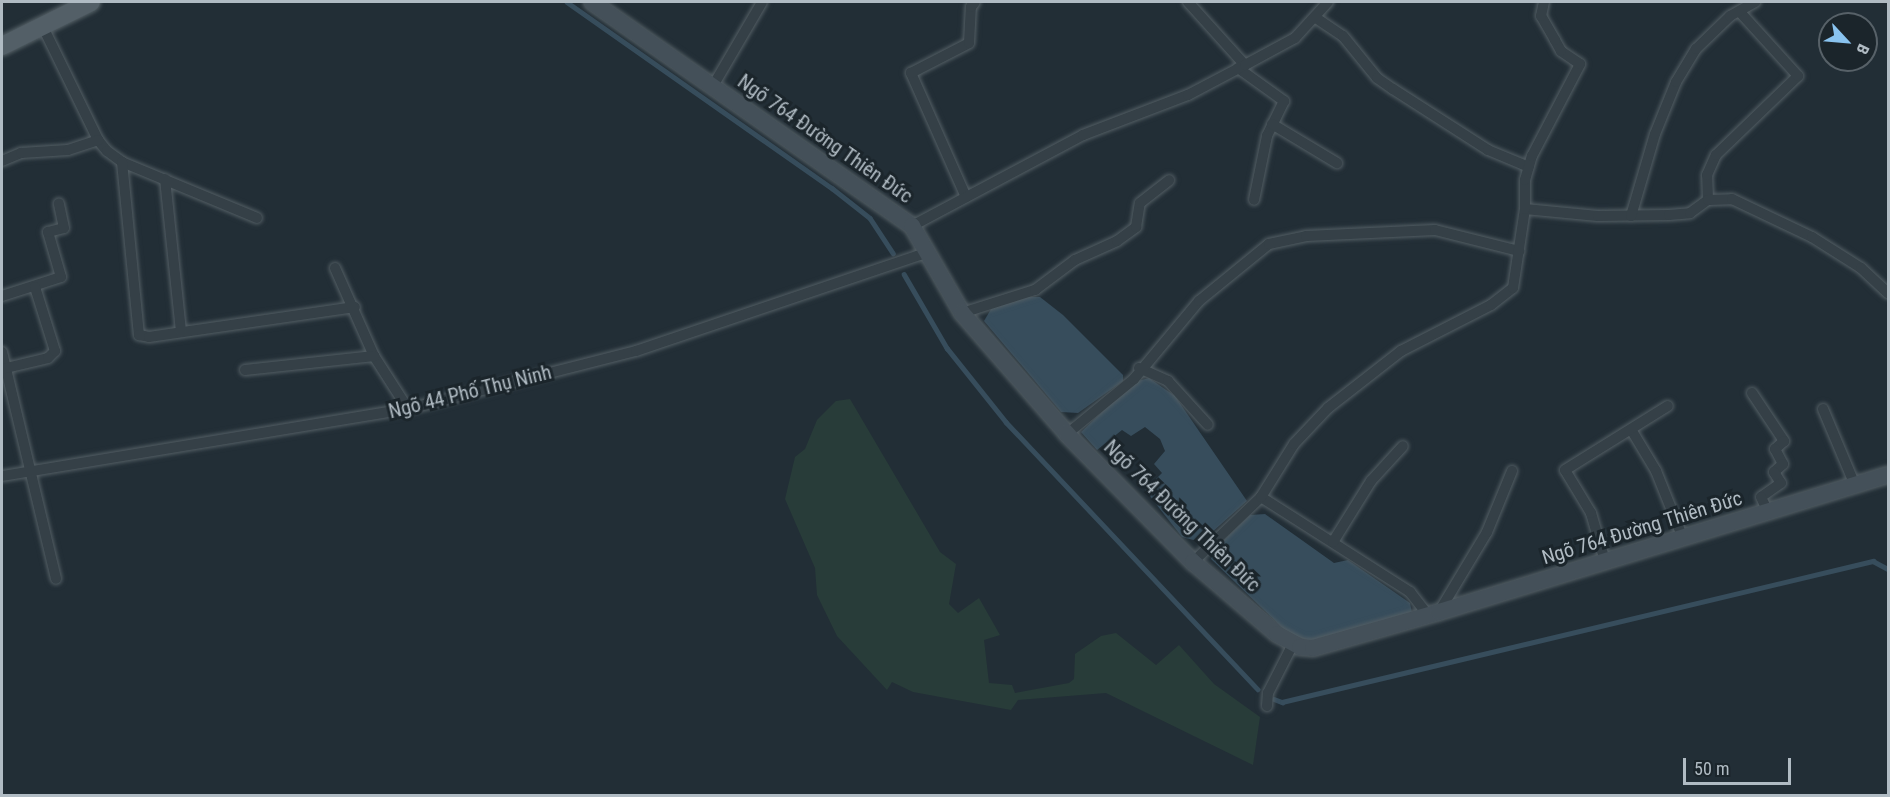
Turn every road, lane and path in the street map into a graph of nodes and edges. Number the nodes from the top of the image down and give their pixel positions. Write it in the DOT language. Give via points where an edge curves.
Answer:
graph roads {
  1 [pos="91,2"];
  2 [pos="592,2"];
  3 [pos="762,2"];
  4 [pos="975,2"];
  5 [pos="1188,2"];
  6 [pos="1328,2"];
  7 [pos="1544,2"];
  8 [pos="1755,2"];
  9 [pos="1740,12"];
  10 [pos="1316,18"];
  11 [pos="42,25"];
  12 [pos="2,46"];
  13 [pos="1242,66"];
  14 [pos="713,86"];
  15 [pos="1272,124"];
  16 [pos="98,140"];
  17 [pos="2,161"];
  18 [pos="122,162"];
  19 [pos="1337,163"];
  20 [pos="1529,167"];
  21 [pos="165,179"];
  22 [pos="1169,180"];
  23 [pos="966,197"];
  24 [pos="1254,200"];
  25 [pos="1708,200"];
  26 [pos="59,204"];
  27 [pos="1525,209"];
  28 [pos="1631,216"];
  29 [pos="257,218"];
  30 [pos="912,226"];
  31 [pos="1519,251"];
  32 [pos="925,253"];
  33 [pos="335,268"];
  34 [pos="35,287"];
  35 [pos="1888,293"];
  36 [pos="2,296"];
  37 [pos="355,307"];
  38 [pos="962,313"];
  39 [pos="181,331"];
  40 [pos="2,352"];
  41 [pos="374,356"];
  42 [pos="4,368"];
  43 [pos="1139,368"];
  44 [pos="245,370"];
  45 [pos="1752,393"];
  46 [pos="1668,406"];
  47 [pos="408,409"];
  48 [pos="1823,409"];
  49 [pos="1208,425"];
  50 [pos="1632,431"];
  51 [pos="1067,434"];
  52 [pos="1403,446"];
  53 [pos="28,470"];
  54 [pos="1512,471"];
  55 [pos="1888,475"];
  56 [pos="2,476"];
  57 [pos="1855,485"];
  58 [pos="1261,497"];
  59 [pos="1767,512"];
  60 [pos="1683,538"];
  61 [pos="1333,542"];
  62 [pos="1605,561"];
  63 [pos="1193,562"];
  64 [pos="56,579"];
  65 [pos="1434,613"];
  66 [pos="1293,644"];
  67 [pos="1267,706"];
  1 -- 11 [label="main road"];
  2 -- 14 [label="street, Ngõ 764 Đường Thiên Đức"];
  3 -- 14 [label="street"];
  4 -- 23 [label="street" via="971,7 969,44 911,73"];
  5 -- 13 [label="street"];
  6 -- 10 [label="street"];
  7 -- 20 [label="street" via="1541,16 1561,51 1580,64"];
  8 -- 9 [label="street"];
  9 -- 25 [label="street" via="1798,76 1716,156 1707,175"];
  9 -- 28 [label="street" via="1730,16 1696,49 1676,82 1655,134"];
  10 -- 13 [label="street" via="1295,38"];
  10 -- 20 [label="street" via="1343,36 1377,78 1488,150"];
  11 -- 12 [label="main road"];
  11 -- 16 [label="street"];
  13 -- 15 [label="street" via="1284,101"];
  13 -- 23 [label="street" via="1188,95 1083,135"];
  14 -- 30 [label="street, Ngõ 764 Đường Thiên Đức"];
  15 -- 19 [label="street"];
  15 -- 24 [label="street"];
  16 -- 17 [label="street" via="68,150 21,153"];
  16 -- 18 [label="street"];
  18 -- 21 [label="street"];
  18 -- 39 [label="street" via="139,335"];
  20 -- 27 [label="street"];
  21 -- 29 [label="street"];
  21 -- 39 [label="street"];
  22 -- 38 [label="street" via="1140,203 1136,227 1117,241 1075,260 1035,290"];
  23 -- 30 [label="street"];
  25 -- 28 [label="street" via="1690,213"];
  25 -- 35 [label="street" via="1732,199 1812,237 1861,268"];
  26 -- 34 [label="street" via="64,228 48,232 61,278"];
  27 -- 28 [label="street"];
  27 -- 31 [label="street"];
  30 -- 32 [label="street, Ngõ 764 Đường Thiên Đức"];
  31 -- 43 [label="street" via="1435,230 1306,236 1269,244 1199,301"];
  31 -- 58 [label="street" via="1513,288 1491,305 1401,351 1366,376 1294,444"];
  32 -- 38 [label="street, Ngõ 764 Đường Thiên Đức"];
  32 -- 47 [label="street, Ngõ 44 Phố Thụ Ninh" via="636,351"];
  33 -- 37 [label="street"];
  34 -- 36 [label="street"];
  34 -- 42 [label="street" via="55,351 48,358"];
  37 -- 39 [label="street"];
  37 -- 41 [label="street"];
  38 -- 51 [label="street, Ngõ 764 Đường Thiên Đức"];
  40 -- 42 [label="street"];
  41 -- 44 [label="street"];
  41 -- 47 [label="street"];
  42 -- 53 [label="street"];
  43 -- 49 [label="street" via="1168,381"];
  43 -- 51 [label="street" via="1134,379"];
  45 -- 59 [label="street" via="1784,441 1775,449 1783,464 1774,472 1781,483 1761,497"];
  46 -- 50 [label="street"];
  47 -- 53 [label="street, Ngõ 44 Phố Thụ Ninh"];
  48 -- 57 [label="street"];
  50 -- 60 [label="street" via="1656,471"];
  50 -- 62 [label="street" via="1565,470 1592,513"];
  51 -- 63 [label="street, Ngõ 764 Đường Thiên Đức"];
  52 -- 61 [label="street" via="1371,481"];
  53 -- 56 [label="street, Ngõ 44 Phố Thụ Ninh"];
  53 -- 64 [label="street"];
  54 -- 65 [label="street" via="1487,532"];
  55 -- 57 [label="street, Ngõ 764 Đường Thiên Đức"];
  57 -- 59 [label="street, Ngõ 764 Đường Thiên Đức"];
  58 -- 61 [label="street"];
  58 -- 63 [label="street"];
  59 -- 60 [label="street, Ngõ 764 Đường Thiên Đức"];
  60 -- 62 [label="street, Ngõ 764 Đường Thiên Đức"];
  61 -- 65 [label="street" via="1410,592"];
  62 -- 65 [label="street, Ngõ 764 Đường Thiên Đức"];
  63 -- 66 [label="street, Ngõ 764 Đường Thiên Đức"];
  65 -- 66 [label="street, Ngõ 764 Đường Thiên Đức" via="1313,648"];
  66 -- 67 [label="street" via="1268,693"];
}
